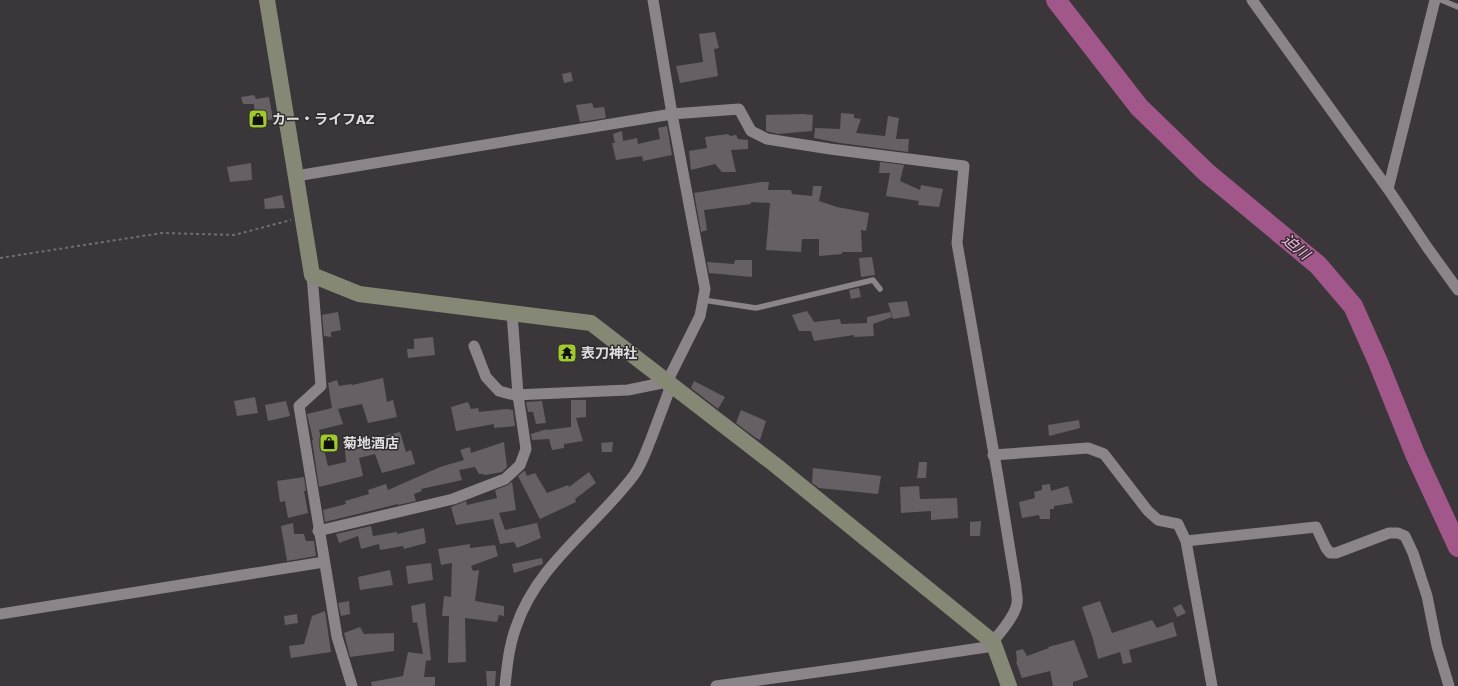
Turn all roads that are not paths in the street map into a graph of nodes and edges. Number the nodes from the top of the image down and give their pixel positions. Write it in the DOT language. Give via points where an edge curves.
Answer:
graph roads {
  1 [pos="267,0"];
  2 [pos="653,0"];
  3 [pos="1252,0"];
  4 [pos="1435,0"];
  5 [pos="1440,0"];
  6 [pos="1458,7"];
  7 [pos="672,114"];
  8 [pos="296,176"];
  9 [pos="1388,189"];
  10 [pos="312,275"];
  11 [pos="880,289"];
  12 [pos="1458,290"];
  13 [pos="703,300"];
  14 [pos="512,313"];
  15 [pos="474,346"];
  16 [pos="667,382"];
  17 [pos="518,395"];
  18 [pos="993,455"];
  19 [pos="318,531"];
  20 [pos="1186,542"];
  21 [pos="324,562"];
  22 [pos="0,614"];
  23 [pos="993,642"];
  24 [pos="352,686"];
  25 [pos="505,686"];
  26 [pos="716,686"];
  27 [pos="1009,686"];
  28 [pos="1212,686"];
  29 [pos="1449,686"];
  1 -- 8 [label="street"];
  2 -- 7 [label="street"];
  3 -- 9 [label="street"];
  4 -- 9 [label="street"];
  5 -- 6 [label="lane"];
  7 -- 8 [label="street"];
  7 -- 13 [label="street" via="705,289"];
  7 -- 18 [label="street" via="739,109 751,131 767,139 964,166 957,243"];
  8 -- 10 [label="street"];
  9 -- 12 [label="street"];
  10 -- 14 [label="street" via="359,294"];
  10 -- 19 [label="street" via="321,386 299,406"];
  11 -- 13 [label="lane" via="873,280 756,308"];
  13 -- 16 [label="street" via="700,316"];
  14 -- 16 [label="street" via="591,323"];
  14 -- 17 [label="street"];
  15 -- 17 [label="street" via="486,377 494,386 499,391"];
  16 -- 17 [label="street" via="628,390"];
  16 -- 23 [label="street" via="774,464"];
  16 -- 25 [label="street" via="669,391 644,457 634,474 550,567 529,596 513,638"];
  17 -- 19 [label="street" via="526,450 520,465 505,479 453,499"];
  18 -- 20 [label="street" via="1088,448 1104,454 1148,511 1158,520 1178,524"];
  18 -- 23 [label="street" via="1017,603 1015,612"];
  19 -- 21 [label="street"];
  20 -- 28 [label="street"];
  20 -- 29 [label="street" via="1316,527 1326,548 1330,553 1336,553 1389,533 1405,536 1426,596"];
  21 -- 22 [label="street"];
  21 -- 24 [label="street" via="337,637"];
  23 -- 26 [label="street" via="987,647"];
  23 -- 27 [label="street"];
}
